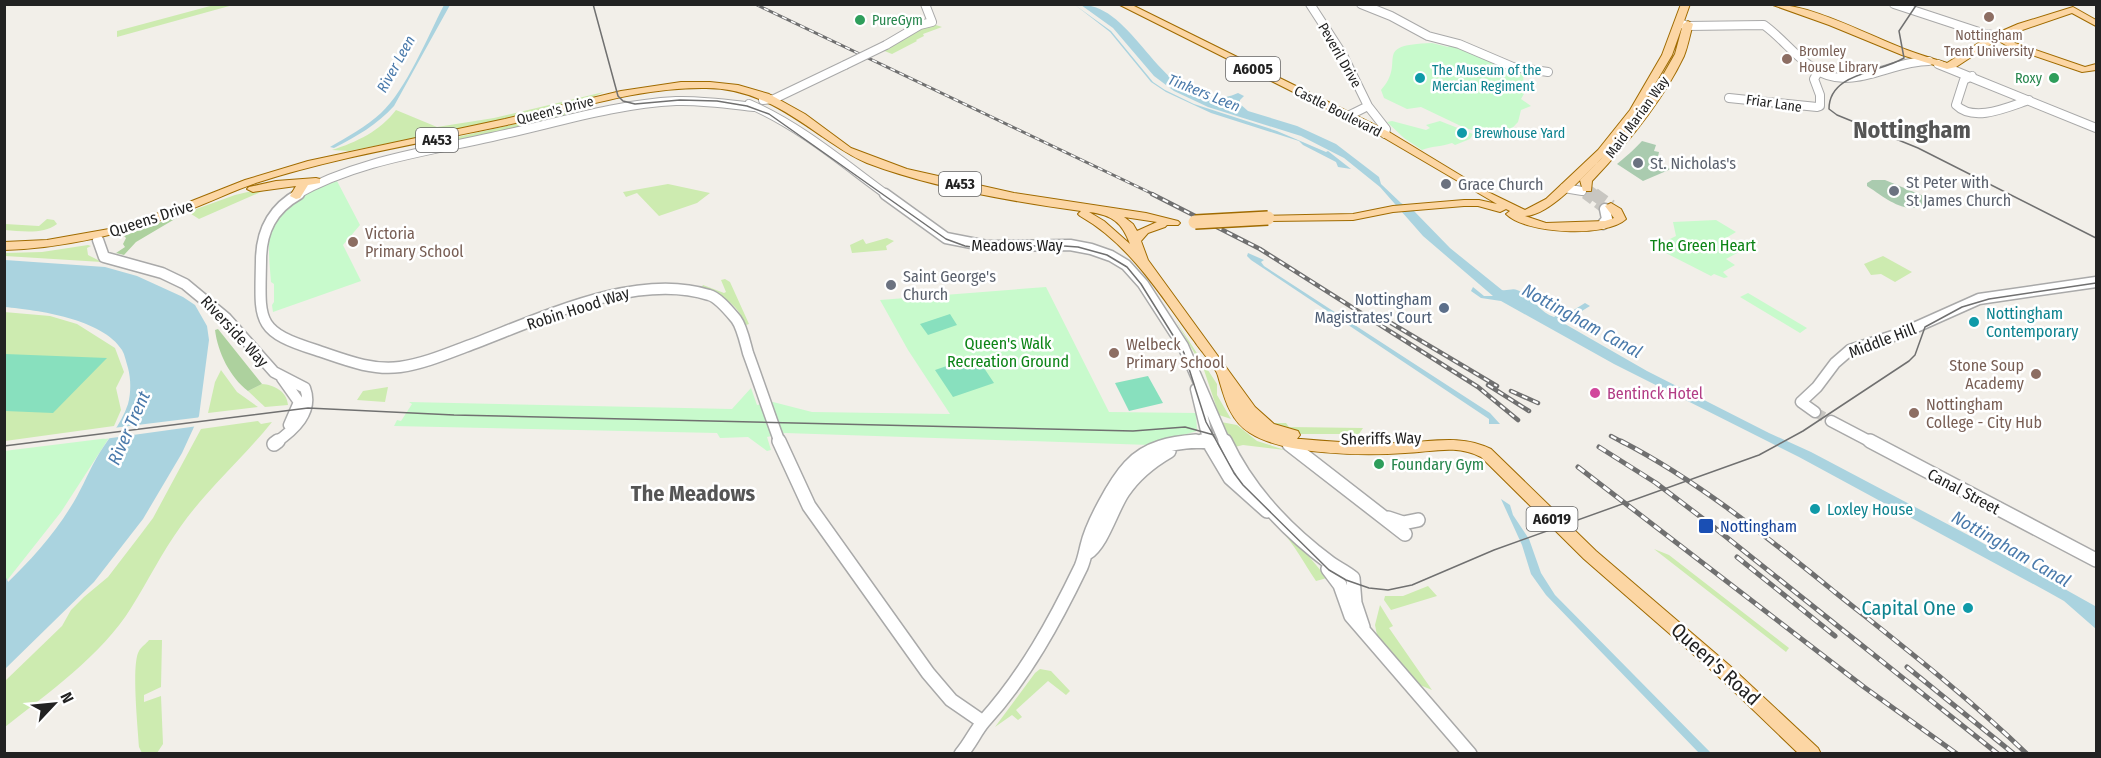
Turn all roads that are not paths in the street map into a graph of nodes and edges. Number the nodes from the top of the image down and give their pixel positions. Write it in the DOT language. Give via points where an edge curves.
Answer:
graph roads {
  1 [pos="1122,4"];
  2 [pos="1310,4"];
  3 [pos="1361,4"];
  4 [pos="1694,4"];
  5 [pos="1774,4"];
  6 [pos="1893,4"];
  7 [pos="925,7"];
  8 [pos="1685,8"];
  9 [pos="2057,14"];
  10 [pos="2087,18"];
  11 [pos="2097,23"];
  12 [pos="1683,24"];
  13 [pos="2000,36"];
  14 [pos="1869,38"];
  15 [pos="1982,45"];
  16 [pos="2012,45"];
  17 [pos="1900,52"];
  18 [pos="1932,62"];
  19 [pos="1899,63"];
  20 [pos="1956,63"];
  21 [pos="2097,67"];
  22 [pos="1548,72"];
  23 [pos="1818,72"];
  24 [pos="1968,75"];
  25 [pos="813,81"];
  26 [pos="1649,85"];
  27 [pos="1662,85"];
  28 [pos="787,93"];
  29 [pos="1729,98"];
  30 [pos="766,99"];
  31 [pos="2029,100"];
  32 [pos="1368,106"];
  33 [pos="790,108"];
  34 [pos="1348,116"];
  35 [pos="2097,128"];
  36 [pos="1385,134"];
  37 [pos="400,148"];
  38 [pos="318,163"];
  39 [pos="321,181"];
  40 [pos="296,182"];
  41 [pos="1564,188"];
  42 [pos="1584,190"];
  43 [pos="228,192"];
  44 [pos="296,196"];
  45 [pos="1488,197"];
  46 [pos="1464,202"];
  47 [pos="1062,205"];
  48 [pos="1608,207"];
  49 [pos="1510,210"];
  50 [pos="1104,211"];
  51 [pos="1084,213"];
  52 [pos="1143,218"];
  53 [pos="1126,222"];
  54 [pos="1174,223"];
  55 [pos="1603,224"];
  56 [pos="1161,225"];
  57 [pos="73,240"];
  58 [pos="98,240"];
  59 [pos="1129,243"];
  60 [pos="4,246"];
  61 [pos="4,251"];
  62 [pos="2097,282"];
  63 [pos="1192,365"];
  64 [pos="1224,378"];
  65 [pos="1815,412"];
  66 [pos="1831,421"];
  67 [pos="285,433"];
  68 [pos="1208,441"];
  69 [pos="1296,444"];
  70 [pos="1229,451"];
  71 [pos="1494,454"];
  72 [pos="1320,468"];
  73 [pos="1385,517"];
  74 [pos="1418,520"];
  75 [pos="1404,534"];
  76 [pos="2097,560"];
  77 [pos="1363,627"];
  78 [pos="982,722"];
  79 [pos="961,753"];
  80 [pos="1470,753"];
  81 [pos="1812,753"];
  1 -- 34 [label="main road, Castle Boulevard / A6005"];
  2 -- 32 [label="street, Peveril Drive" via="1343,55"];
  3 -- 22 [label="street" via="1428,36 1465,46 1513,67"];
  4 -- 12 [label="main road, Maid Marian Way"];
  5 -- 14 [label="main road"];
  6 -- 13 [label="street"];
  7 -- 25 [label="street, bridge" via="924,21 886,45"];
  8 -- 12 [label="main road, Maid Marian Way"];
  9 -- 10 [label="main road"];
  9 -- 10 [label="main road" via="2073,10"];
  9 -- 13 [label="main road"];
  10 -- 11 [label="main road"];
  12 -- 23 [label="street" via="1766,26"];
  12 -- 26 [label="main road, Maid Marian Way"];
  12 -- 27 [label="main road, Maid Marian Way" via="1680,54"];
  13 -- 15 [label="main road"];
  13 -- 16 [label="main road"];
  14 -- 17 [label="main road"];
  14 -- 20 [label="main road"];
  15 -- 16 [label="main road"];
  15 -- 20 [label="main road"];
  16 -- 21 [label="main road" via="2082,69"];
  17 -- 18 [label="main road"];
  17 -- 19 [label="street" via="1906,58"];
  18 -- 19 [label="street"];
  18 -- 20 [label="main road"];
  18 -- 24 [label="street"];
  19 -- 23 [label="street" via="1842,80"];
  20 -- 24 [label="street"];
  23 -- 29 [label="street, Friar Lane" via="1814,79 1819,106"];
  24 -- 31 [label="street"];
  24 -- 31 [label="street" via="1956,105 1962,112 1979,114"];
  25 -- 28 [label="street"];
  25 -- 30 [label="street"];
  26 -- 27 [label="main road"];
  26 -- 41 [label="main road, Maid Marian Way" via="1602,152"];
  27 -- 42 [label="main road, Maid Marian Way" via="1618,148 1586,180"];
  28 -- 30 [label="street"];
  28 -- 33 [label="street"];
  30 -- 33 [label="main road, Queen's Drive / A453"];
  30 -- 37 [label="main road, Queen's Drive / A453" via="710,91 657,93"];
  30 -- 38 [label="main road, Queen's Drive / A453" via="738,88 710,85 656,89"];
  30 -- 39 [label="street, Meadows Way" via="681,97 642,101 371,165"];
  30 -- 63 [label="street, Meadows Way" via="777,116 949,239 991,248 1072,245 1115,258 1140,280"];
  31 -- 35 [label="street"];
  32 -- 34 [label="street, Peveril Drive"];
  32 -- 36 [label="street, Peveril Drive" via="1386,129"];
  33 -- 47 [label="main road, Queen's Drive / A453" via="841,147 866,159 937,180"];
  34 -- 36 [label="main road, Castle Boulevard / A6005"];
  36 -- 45 [label="main road, Castle Boulevard / A6005"];
  37 -- 38 [label="main road, Queen's Drive / A453"];
  37 -- 43 [label="main road, Queen's Drive / A453"];
  38 -- 43 [label="main road, Queen's Drive / A453"];
  39 -- 40 [label="main road"];
  39 -- 44 [label="street, Robin Hood Way"];
  40 -- 43 [label="main road"];
  40 -- 44 [label="main road" via="303,186"];
  41 -- 42 [label="street, Maid Marian Way"];
  41 -- 49 [label="main road, Maid Marian Way" via="1531,213"];
  43 -- 57 [label="main road, Queens Drive / A453" via="148,221"];
  43 -- 58 [label="main road, Queens Drive / A453"];
  44 -- 78 [label="street, Robin Hood Way" via="273,215 264,236 262,320 282,338 357,363 390,368 430,361 586,302 645,288 686,289 712,296 728,307 737,320 785,459 808,506 928,673 951,700"];
  45 -- 46 [label="main road"];
  45 -- 49 [label="main road, Castle Boulevard"];
  46 -- 49 [label="main road"];
  46 -- 54 [label="main road, bridge" via="1375,214"];
  47 -- 50 [label="main road, Queen's Drive / A453"];
  47 -- 51 [label="main road, Queen's Drive / A453"];
  48 -- 55 [label="street"];
  48 -- 55 [label="main road" via="1620,219"];
  49 -- 55 [label="main road, Castle Boulevard" via="1527,222 1557,228"];
  50 -- 52 [label="main road, Queen's Drive / A453"];
  50 -- 53 [label="main road"];
  51 -- 53 [label="main road, Queen's Drive / A453"];
  51 -- 59 [label="main road, A6019"];
  52 -- 53 [label="main road"];
  52 -- 54 [label="main road, Queen's Drive"];
  53 -- 56 [label="main road"];
  53 -- 59 [label="main road, A6019"];
  54 -- 56 [label="main road"];
  56 -- 59 [label="main road" via="1144,231"];
  57 -- 58 [label="main road, Queens Drive / A453"];
  57 -- 60 [label="main road, Queens Drive / A453"];
  58 -- 61 [label="main road, Queens Drive / A453"];
  58 -- 67 [label="street, Riverside Way" via="104,257 153,270 194,288 282,378 297,394 299,403"];
  59 -- 64 [label="main road, A6019"];
  62 -- 65 [label="street, Middle Hill" via="1979,299 1848,351 1801,402"];
  63 -- 68 [label="street, Meadows Way"];
  63 -- 70 [label="street, Meadows Way"];
  64 -- 69 [label="main road, A6019" via="1256,417"];
  64 -- 69 [label="main road, Sheriffs Way / A6019" via="1243,421 1262,435"];
  66 -- 76 [label="street, Canal Street"];
  68 -- 70 [label="street"];
  68 -- 77 [label="street, Meadows Way" via="1242,491 1337,576 1345,604"];
  68 -- 78 [label="street" via="1187,442 1154,459 1130,480 1056,618 1018,679"];
  69 -- 71 [label="main road, Sheriffs Way / A6019" via="1401,448 1456,442"];
  69 -- 71 [label="main road, Sheriffs Way / A6019" via="1316,438 1394,440 1458,434 1478,439"];
  69 -- 72 [label="street"];
  69 -- 72 [label="street"];
  70 -- 77 [label="street, Meadows Way" via="1263,499 1323,556 1353,578 1355,603"];
  71 -- 81 [label="main road, Queen's Road / A6019" via="1541,509"];
  72 -- 73 [label="street"];
  73 -- 74 [label="street" via="1403,523"];
  73 -- 75 [label="street"];
  77 -- 80 [label="street, Meadows Way"];
  78 -- 79 [label="street"];
}
